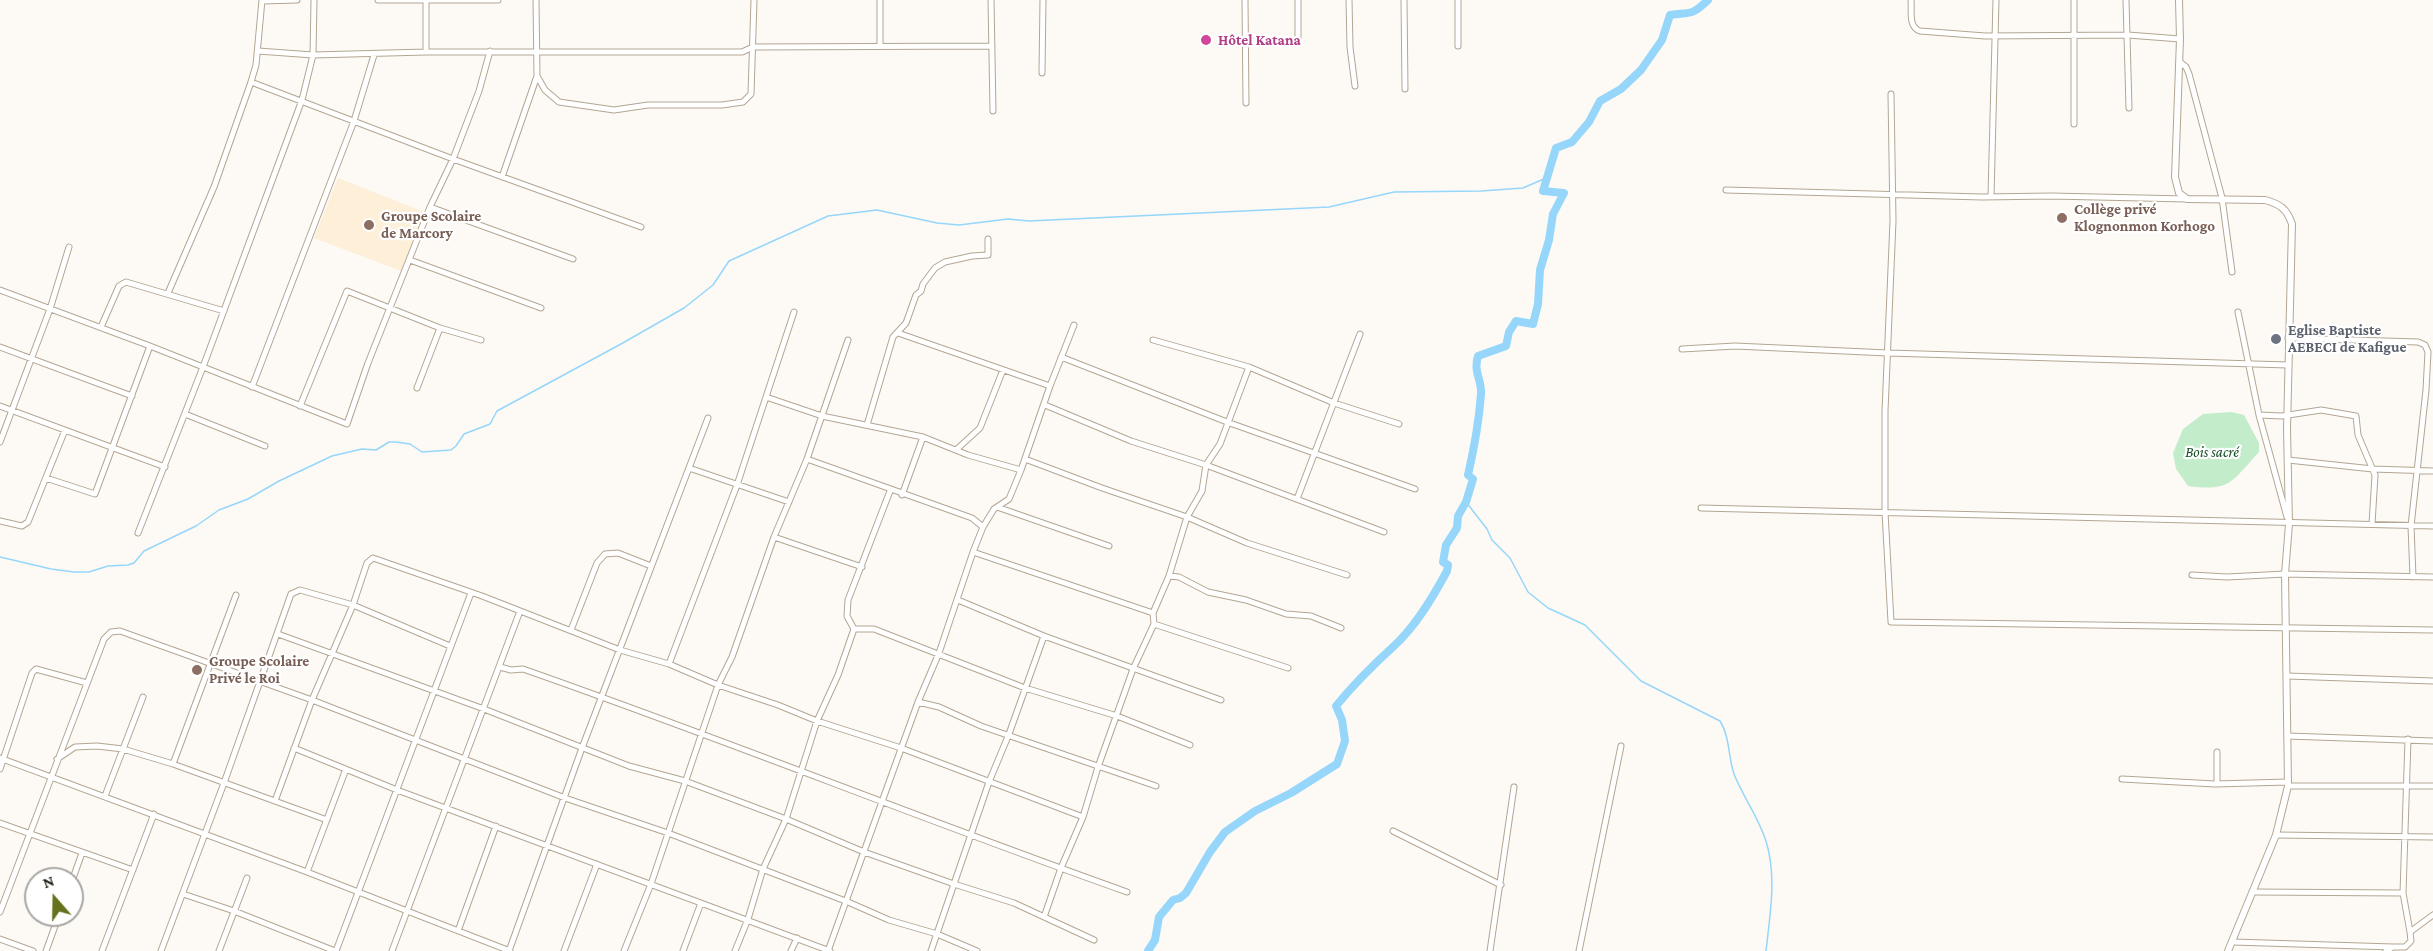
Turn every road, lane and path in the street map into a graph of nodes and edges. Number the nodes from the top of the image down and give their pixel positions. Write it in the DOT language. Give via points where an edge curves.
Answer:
graph roads {
  1 [pos="262,0"];
  2 [pos="297,0"];
  3 [pos="314,0"];
  4 [pos="378,0"];
  5 [pos="498,0"];
  6 [pos="536,0"];
  7 [pos="754,0"];
  8 [pos="880,0"];
  9 [pos="991,0"];
  10 [pos="1043,0"];
  11 [pos="1245,0"];
  12 [pos="1298,0"];
  13 [pos="1349,0"];
  14 [pos="1404,0"];
  15 [pos="1458,0"];
  16 [pos="1911,0"];
  17 [pos="1996,0"];
  18 [pos="2074,0"];
  19 [pos="2126,0"];
  20 [pos="2179,0"];
  21 [pos="426,1"];
  22 [pos="2075,35"];
  23 [pos="2128,35"];
  24 [pos="1995,36"];
  25 [pos="2180,39"];
  26 [pos="1244,41"];
  27 [pos="880,45"];
  28 [pos="992,46"];
  29 [pos="1458,46"];
  30 [pos="753,47"];
  31 [pos="258,51"];
  32 [pos="490,51"];
  33 [pos="426,52"];
  34 [pos="536,52"];
  35 [pos="374,55"];
  36 [pos="313,56"];
  37 [pos="2180,62"];
  38 [pos="1042,73"];
  39 [pos="537,76"];
  40 [pos="251,82"];
  41 [pos="1355,86"];
  42 [pos="1405,89"];
  43 [pos="1891,94"];
  44 [pos="302,100"];
  45 [pos="1246,103"];
  46 [pos="2130,108"];
  47 [pos="993,111"];
  48 [pos="354,121"];
  49 [pos="2074,124"];
  50 [pos="453,159"];
  51 [pos="502,177"];
  52 [pos="1726,190"];
  53 [pos="1891,194"];
  54 [pos="1991,196"];
  55 [pos="2222,198"];
  56 [pos="2187,199"];
  57 [pos="430,207"];
  58 [pos="641,227"];
  59 [pos="988,239"];
  60 [pos="69,248"];
  61 [pos="573,259"];
  62 [pos="410,260"];
  63 [pos="2232,272"];
  64 [pos="0,290"];
  65 [pos="168,293"];
  66 [pos="391,308"];
  67 [pos="541,308"];
  68 [pos="50,309"];
  69 [pos="224,311"];
  70 [pos="794,312"];
  71 [pos="2238,312"];
  72 [pos="1074,325"];
  73 [pos="101,327"];
  74 [pos="440,328"];
  75 [pos="898,333"];
  76 [pos="1360,334"];
  77 [pos="2288,338"];
  78 [pos="481,340"];
  79 [pos="848,340"];
  80 [pos="1153,340"];
  81 [pos="150,346"];
  82 [pos="0,347"];
  83 [pos="1682,349"];
  84 [pos="1888,353"];
  85 [pos="1061,357"];
  86 [pos="32,358"];
  87 [pos="2247,363"];
  88 [pos="2288,365"];
  89 [pos="203,367"];
  90 [pos="1249,367"];
  91 [pos="1003,370"];
  92 [pos="1050,386"];
  93 [pos="252,387"];
  94 [pos="417,388"];
  95 [pos="132,396"];
  96 [pos="766,397"];
  97 [pos="1334,403"];
  98 [pos="1045,405"];
  99 [pos="0,406"];
  100 [pos="300,406"];
  101 [pos="12,410"];
  102 [pos="185,414"];
  103 [pos="2259,415"];
  104 [pos="822,416"];
  105 [pos="2287,416"];
  106 [pos="708,418"];
  107 [pos="1227,422"];
  108 [pos="1399,424"];
  109 [pos="867,425"];
  110 [pos="65,430"];
  111 [pos="923,437"];
  112 [pos="0,442"];
  113 [pos="265,446"];
  114 [pos="113,448"];
  115 [pos="956,450"];
  116 [pos="1315,453"];
  117 [pos="807,459"];
  118 [pos="1025,459"];
  119 [pos="2288,460"];
  120 [pos="1206,465"];
  121 [pos="165,467"];
  122 [pos="689,468"];
  123 [pos="2373,469"];
  124 [pos="1021,470"];
  125 [pos="2433,471"];
  126 [pos="2415,472"];
  127 [pos="46,478"];
  128 [pos="737,485"];
  129 [pos="1415,489"];
  130 [pos="890,491"];
  131 [pos="902,495"];
  132 [pos="1297,499"];
  133 [pos="789,502"];
  134 [pos="997,507"];
  135 [pos="1701,508"];
  136 [pos="1885,512"];
  137 [pos="1187,517"];
  138 [pos="989,518"];
  139 [pos="974,519"];
  140 [pos="0,521"];
  141 [pos="2289,524"];
  142 [pos="2372,524"];
  143 [pos="983,526"];
  144 [pos="2411,526"];
  145 [pos="2433,526"];
  146 [pos="1384,532"];
  147 [pos="138,533"];
  148 [pos="774,537"];
  149 [pos="1109,546"];
  150 [pos="973,552"];
  151 [pos="651,566"];
  152 [pos="862,567"];
  153 [pos="2285,574"];
  154 [pos="1347,575"];
  155 [pos="2192,575"];
  156 [pos="1168,576"];
  157 [pos="2413,577"];
  158 [pos="2433,577"];
  159 [pos="471,592"];
  160 [pos="236,595"];
  161 [pos="958,600"];
  162 [pos="353,605"];
  163 [pos="520,611"];
  164 [pos="1153,613"];
  165 [pos="1154,624"];
  166 [pos="1341,628"];
  167 [pos="2287,628"];
  168 [pos="854,629"];
  169 [pos="571,630"];
  170 [pos="2433,630"];
  171 [pos="278,634"];
  172 [pos="1044,636"];
  173 [pos="450,646"];
  174 [pos="620,650"];
  175 [pos="332,653"];
  176 [pos="939,653"];
  177 [pos="669,664"];
  178 [pos="211,665"];
  179 [pos="500,667"];
  180 [pos="1288,668"];
  181 [pos="1133,669"];
  182 [pos="2287,676"];
  183 [pos="2433,681"];
  184 [pos="87,683"];
  185 [pos="261,683"];
  186 [pos="718,685"];
  187 [pos="1025,688"];
  188 [pos="433,690"];
  189 [pos="602,696"];
  190 [pos="143,697"];
  191 [pos="312,700"];
  192 [pos="1221,700"];
  193 [pos="918,702"];
  194 [pos="484,709"];
  195 [pos="1117,716"];
  196 [pos="816,721"];
  197 [pos="701,734"];
  198 [pos="1009,735"];
  199 [pos="2287,736"];
  200 [pos="415,739"];
  201 [pos="2408,739"];
  202 [pos="2433,741"];
  203 [pos="1190,745"];
  204 [pos="1621,746"];
  205 [pos="294,748"];
  206 [pos="582,748"];
  207 [pos="901,748"];
  208 [pos="123,749"];
  209 [pos="2217,752"];
  210 [pos="2,758"];
  211 [pos="465,758"];
  212 [pos="57,759"];
  213 [pos="173,764"];
  214 [pos="1098,767"];
  215 [pos="0,769"];
  216 [pos="346,769"];
  217 [pos="800,770"];
  218 [pos="51,776"];
  219 [pos="2122,779"];
  220 [pos="685,782"];
  221 [pos="989,782"];
  222 [pos="224,783"];
  223 [pos="2217,784"];
  224 [pos="2288,784"];
  225 [pos="1156,786"];
  226 [pos="2433,786"];
  227 [pos="1514,787"];
  228 [pos="2405,787"];
  229 [pos="397,790"];
  230 [pos="105,796"];
  231 [pos="565,798"];
  232 [pos="275,801"];
  233 [pos="883,802"];
  234 [pos="446,808"];
  235 [pos="154,814"];
  236 [pos="1083,817"];
  237 [pos="786,819"];
  238 [pos="327,820"];
  239 [pos="0,823"];
  240 [pos="496,826"];
  241 [pos="1393,831"];
  242 [pos="29,833"];
  243 [pos="668,833"];
  244 [pos="205,834"];
  245 [pos="2276,835"];
  246 [pos="971,836"];
  247 [pos="2404,836"];
  248 [pos="2433,837"];
  249 [pos="548,845"];
  250 [pos="864,852"];
  251 [pos="82,853"];
  252 [pos="597,864"];
  253 [pos="77,867"];
  254 [pos="1061,868"];
  255 [pos="763,869"];
  256 [pos="133,870"];
  257 [pos="307,872"];
  258 [pos="247,878"];
  259 [pos="651,884"];
  260 [pos="954,884"];
  261 [pos="1501,885"];
  262 [pos="359,892"];
  263 [pos="1127,892"];
  264 [pos="2253,892"];
  265 [pos="2403,893"];
  266 [pos="183,894"];
  267 [pos="848,902"];
  268 [pos="701,903"];
  269 [pos="234,911"];
  270 [pos="408,911"];
  271 [pos="0,912"];
  272 [pos="2433,915"];
  273 [pos="1044,917"];
  274 [pos="748,919"];
  275 [pos="55,927"];
  276 [pos="458,931"];
  277 [pos="2410,932"];
  278 [pos="937,934"];
  279 [pos="797,938"];
  280 [pos="0,939"];
  281 [pos="1094,940"];
  282 [pos="2233,942"];
  283 [pos="2393,946"];
  284 [pos="33,951"];
  285 [pos="46,951"];
  286 [pos="102,951"];
  287 [pos="161,951"];
  288 [pos="219,951"];
  289 [pos="335,951"];
  290 [pos="392,951"];
  291 [pos="509,951"];
  292 [pos="564,951"];
  293 [pos="624,951"];
  294 [pos="683,951"];
  295 [pos="735,951"];
  296 [pos="791,951"];
  297 [pos="829,951"];
  298 [pos="931,951"];
  299 [pos="976,951"];
  300 [pos="1490,951"];
  301 [pos="1579,951"];
  302 [pos="2228,951"];
  303 [pos="2386,951"];
  1 -- 2 [label="street"];
  1 -- 31 [label="street"];
  3 -- 36 [label="street"];
  4 -- 21 [label="street"];
  5 -- 21 [label="street"];
  6 -- 34 [label="street"];
  7 -- 30 [label="street"];
  8 -- 27 [label="street"];
  9 -- 28 [label="street"];
  10 -- 38 [label="street"];
  11 -- 26 [label="street"];
  12 -- 26 [label="street" via="1298,42"];
  13 -- 41 [label="street"];
  14 -- 42 [label="street"];
  15 -- 29 [label="street"];
  16 -- 24 [label="street" via="1916,29"];
  17 -- 24 [label="street"];
  18 -- 22 [label="street"];
  19 -- 23 [label="street"];
  20 -- 25 [label="street"];
  21 -- 33 [label="street"];
  22 -- 23 [label="street"];
  22 -- 24 [label="street"];
  22 -- 49 [label="street"];
  23 -- 25 [label="street"];
  23 -- 46 [label="street"];
  24 -- 54 [label="street"];
  25 -- 37 [label="street"];
  26 -- 45 [label="street"];
  27 -- 28 [label="street"];
  27 -- 30 [label="street"];
  28 -- 47 [label="street"];
  30 -- 34 [label="street" via="742,52"];
  30 -- 39 [label="street" via="752,94 744,102 722,105 648,105 614,110 560,102 545,90"];
  31 -- 36 [label="street"];
  31 -- 40 [label="street"];
  32 -- 33 [label="street"];
  32 -- 34 [label="street"];
  32 -- 50 [label="street"];
  33 -- 35 [label="street"];
  34 -- 39 [label="street"];
  35 -- 36 [label="street"];
  35 -- 48 [label="street"];
  36 -- 44 [label="street"];
  37 -- 55 [label="street" via="2189,74"];
  37 -- 56 [label="street" via="2175,177 2179,193"];
  39 -- 51 [label="street"];
  40 -- 44 [label="street"];
  40 -- 65 [label="street" via="214,187"];
  43 -- 53 [label="street"];
  44 -- 48 [label="street"];
  44 -- 69 [label="street"];
  48 -- 50 [label="street"];
  48 -- 93 [label="street"];
  50 -- 51 [label="street"];
  50 -- 57 [label="street"];
  51 -- 58 [label="street"];
  52 -- 53 [label="street"];
  53 -- 54 [label="street"];
  53 -- 84 [label="street"];
  54 -- 56 [label="street"];
  55 -- 56 [label="street"];
  55 -- 63 [label="street"];
  55 -- 77 [label="street" via="2265,200 2288,212 2292,224"];
  57 -- 61 [label="street"];
  57 -- 62 [label="street"];
  59 -- 75 [label="street" via="988,255 945,262 935,268 916,295"];
  60 -- 68 [label="street"];
  62 -- 66 [label="street"];
  62 -- 67 [label="street"];
  64 -- 68 [label="street"];
  65 -- 69 [label="street"];
  65 -- 73 [label="street" via="126,282 119,286"];
  66 -- 74 [label="street"];
  66 -- 100 [label="street" via="346,291"];
  66 -- 100 [label="street" via="346,424"];
  68 -- 73 [label="street"];
  68 -- 86 [label="street"];
  69 -- 89 [label="street"];
  70 -- 96 [label="street"];
  71 -- 87 [label="street"];
  72 -- 85 [label="street"];
  73 -- 81 [label="street"];
  74 -- 78 [label="street"];
  74 -- 94 [label="street"];
  75 -- 91 [label="street"];
  75 -- 109 [label="street" via="893,337"];
  76 -- 97 [label="street"];
  77 -- 88 [label="street"];
  77 -- 126 [label="street" via="2425,345 2426,390"];
  79 -- 104 [label="street"];
  80 -- 90 [label="street"];
  81 -- 89 [label="street"];
  81 -- 95 [label="street"];
  82 -- 86 [label="street"];
  83 -- 84 [label="street" via="1735,346"];
  84 -- 87 [label="street"];
  84 -- 136 [label="street"];
  85 -- 92 [label="street"];
  85 -- 107 [label="street"];
  86 -- 95 [label="street"];
  86 -- 101 [label="street"];
  87 -- 88 [label="street"];
  87 -- 103 [label="street"];
  88 -- 105 [label="street"];
  89 -- 93 [label="street"];
  89 -- 102 [label="street"];
  90 -- 97 [label="street"];
  90 -- 107 [label="street"];
  91 -- 92 [label="street"];
  91 -- 115 [label="street" via="980,428"];
  92 -- 98 [label="street"];
  93 -- 100 [label="street"];
  95 -- 114 [label="street"];
  96 -- 104 [label="street"];
  96 -- 128 [label="street"];
  97 -- 108 [label="street"];
  97 -- 116 [label="street"];
  98 -- 118 [label="street"];
  98 -- 120 [label="street" via="1131,441"];
  99 -- 101 [label="street"];
  101 -- 110 [label="street"];
  101 -- 112 [label="street"];
  102 -- 113 [label="street"];
  102 -- 121 [label="street"];
  103 -- 105 [label="street"];
  103 -- 141 [label="street"];
  104 -- 109 [label="street"];
  104 -- 117 [label="street"];
  105 -- 119 [label="street"];
  105 -- 123 [label="street" via="2321,410 2356,416 2358,435"];
  106 -- 122 [label="street"];
  107 -- 116 [label="street"];
  107 -- 120 [label="street" via="1220,444"];
  109 -- 111 [label="street"];
  110 -- 114 [label="street"];
  110 -- 127 [label="street"];
  111 -- 115 [label="street"];
  111 -- 131 [label="street"];
  114 -- 121 [label="street"];
  114 -- 127 [label="street" via="95,495"];
  115 -- 124 [label="street"];
  116 -- 129 [label="street"];
  116 -- 132 [label="street"];
  117 -- 130 [label="street"];
  117 -- 133 [label="street"];
  118 -- 124 [label="street"];
  118 -- 137 [label="street"];
  119 -- 123 [label="street"];
  119 -- 141 [label="street"];
  120 -- 132 [label="street"];
  120 -- 137 [label="street" via="1202,491"];
  121 -- 147 [label="street"];
  122 -- 128 [label="street"];
  122 -- 151 [label="street"];
  123 -- 126 [label="street"];
  123 -- 142 [label="street"];
  124 -- 134 [label="street" via="1009,499"];
  125 -- 126 [label="street"];
  126 -- 144 [label="street"];
  127 -- 140 [label="street" via="28,522 22,526"];
  128 -- 133 [label="street"];
  128 -- 177 [label="street"];
  130 -- 131 [label="street"];
  130 -- 152 [label="street"];
  131 -- 139 [label="street"];
  132 -- 146 [label="street"];
  133 -- 148 [label="street"];
  134 -- 138 [label="street"];
  134 -- 149 [label="street"];
  135 -- 136 [label="street"];
  136 -- 141 [label="street"];
  136 -- 167 [label="street" via="1892,622"];
  137 -- 154 [label="street" via="1247,543"];
  137 -- 156 [label="street"];
  138 -- 139 [label="street"];
  138 -- 143 [label="street"];
  139 -- 143 [label="street"];
  141 -- 142 [label="street"];
  141 -- 153 [label="street"];
  142 -- 144 [label="street"];
  143 -- 150 [label="street"];
  144 -- 145 [label="street"];
  144 -- 157 [label="street"];
  148 -- 152 [label="street"];
  148 -- 186 [label="street" via="732,657"];
  150 -- 161 [label="street"];
  150 -- 164 [label="street"];
  151 -- 169 [label="street" via="618,554 605,554 597,563"];
  151 -- 174 [label="street"];
  152 -- 168 [label="street" via="846,608"];
  153 -- 155 [label="street"];
  153 -- 157 [label="street"];
  153 -- 167 [label="street"];
  156 -- 164 [label="street"];
  156 -- 166 [label="street" via="1179,577 1208,592 1286,614 1311,616"];
  157 -- 158 [label="street"];
  159 -- 162 [label="street" via="373,558 367,563"];
  159 -- 163 [label="street"];
  159 -- 173 [label="street"];
  160 -- 178 [label="street"];
  161 -- 172 [label="street"];
  161 -- 176 [label="street"];
  162 -- 171 [label="street" via="300,590 291,594"];
  162 -- 173 [label="street"];
  162 -- 175 [label="street"];
  163 -- 169 [label="street"];
  163 -- 179 [label="street"];
  164 -- 165 [label="street"];
  165 -- 180 [label="street"];
  165 -- 181 [label="street"];
  167 -- 170 [label="street"];
  167 -- 182 [label="street"];
  168 -- 176 [label="street" via="874,629"];
  168 -- 196 [label="street"];
  169 -- 174 [label="street"];
  171 -- 175 [label="street"];
  171 -- 185 [label="street"];
  172 -- 181 [label="street"];
  172 -- 187 [label="street"];
  173 -- 188 [label="street"];
  174 -- 177 [label="street"];
  174 -- 189 [label="street"];
  175 -- 188 [label="street"];
  175 -- 191 [label="street"];
  176 -- 187 [label="street"];
  176 -- 193 [label="street"];
  177 -- 186 [label="street"];
  178 -- 184 [label="street" via="120,631 111,632 104,639"];
  178 -- 185 [label="street"];
  178 -- 213 [label="street"];
  179 -- 189 [label="street" via="523,669"];
  179 -- 194 [label="street"];
  181 -- 192 [label="street"];
  181 -- 195 [label="street"];
  182 -- 183 [label="street"];
  182 -- 199 [label="street"];
  184 -- 210 [label="street" via="36,669"];
  184 -- 212 [label="street"];
  185 -- 191 [label="street"];
  185 -- 222 [label="street"];
  186 -- 196 [label="street"];
  186 -- 197 [label="street"];
  187 -- 195 [label="street"];
  187 -- 198 [label="street"];
  188 -- 194 [label="street"];
  188 -- 200 [label="street"];
  189 -- 197 [label="street"];
  189 -- 206 [label="street"];
  190 -- 208 [label="street"];
  191 -- 200 [label="street"];
  191 -- 205 [label="street"];
  193 -- 198 [label="street"];
  193 -- 207 [label="street"];
  194 -- 206 [label="street"];
  194 -- 211 [label="street"];
  195 -- 203 [label="street"];
  195 -- 214 [label="street"];
  196 -- 207 [label="street"];
  196 -- 217 [label="street"];
  197 -- 217 [label="street"];
  197 -- 220 [label="street"];
  198 -- 214 [label="street"];
  198 -- 221 [label="street"];
  199 -- 201 [label="street"];
  199 -- 224 [label="street"];
  200 -- 211 [label="street"];
  200 -- 229 [label="street"];
  201 -- 202 [label="street"];
  201 -- 228 [label="street"];
  204 -- 301 [label="street"];
  205 -- 216 [label="street"];
  205 -- 232 [label="street"];
  206 -- 220 [label="street"];
  206 -- 231 [label="street"];
  207 -- 221 [label="street"];
  207 -- 233 [label="street"];
  208 -- 212 [label="street" via="75,747"];
  208 -- 213 [label="street"];
  208 -- 230 [label="street"];
  209 -- 223 [label="street"];
  210 -- 215 [label="street"];
  210 -- 218 [label="street"];
  211 -- 231 [label="street"];
  211 -- 234 [label="street"];
  212 -- 218 [label="street"];
  213 -- 222 [label="street"];
  214 -- 225 [label="street"];
  214 -- 236 [label="street"];
  216 -- 229 [label="street"];
  216 -- 238 [label="street"];
  217 -- 233 [label="street"];
  217 -- 237 [label="street"];
  218 -- 230 [label="street"];
  218 -- 242 [label="street"];
  219 -- 223 [label="street"];
  220 -- 237 [label="street"];
  220 -- 243 [label="street"];
  221 -- 236 [label="street"];
  221 -- 246 [label="street"];
  222 -- 232 [label="street"];
  222 -- 244 [label="street"];
  223 -- 224 [label="street"];
  224 -- 228 [label="street"];
  224 -- 245 [label="street"];
  226 -- 228 [label="street"];
  227 -- 261 [label="street"];
  228 -- 247 [label="street"];
  229 -- 234 [label="street"];
  229 -- 262 [label="street"];
  230 -- 235 [label="street"];
  231 -- 243 [label="street"];
  231 -- 249 [label="street"];
  232 -- 238 [label="street"];
  233 -- 246 [label="street"];
  233 -- 250 [label="street"];
  234 -- 240 [label="street"];
  234 -- 270 [label="street"];
  235 -- 244 [label="street"];
  235 -- 256 [label="street"];
  236 -- 254 [label="street"];
  237 -- 250 [label="street"];
  237 -- 255 [label="street"];
  238 -- 257 [label="street"];
  239 -- 242 [label="street"];
  240 -- 249 [label="street"];
  240 -- 276 [label="street"];
  241 -- 261 [label="street"];
  242 -- 251 [label="street"];
  242 -- 271 [label="street"];
  243 -- 255 [label="street"];
  243 -- 259 [label="street"];
  244 -- 257 [label="street"];
  244 -- 266 [label="street"];
  245 -- 247 [label="street"];
  245 -- 264 [label="street"];
  246 -- 254 [label="street"];
  246 -- 260 [label="street"];
  247 -- 248 [label="street"];
  247 -- 265 [label="street"];
  249 -- 252 [label="street"];
  249 -- 291 [label="street"];
  250 -- 260 [label="street"];
  250 -- 267 [label="street"];
  251 -- 253 [label="street"];
  251 -- 256 [label="street"];
  252 -- 259 [label="street"];
  252 -- 292 [label="street"];
  254 -- 263 [label="street"];
  254 -- 273 [label="street"];
  255 -- 267 [label="street"];
  255 -- 274 [label="street"];
  256 -- 286 [label="street"];
  257 -- 262 [label="street"];
  258 -- 269 [label="street"];
  259 -- 268 [label="street"];
  259 -- 293 [label="street"];
  260 -- 273 [label="street"];
  260 -- 278 [label="street"];
  261 -- 300 [label="street"];
  262 -- 270 [label="street"];
  262 -- 289 [label="street"];
  264 -- 265 [label="street"];
  264 -- 282 [label="street"];
  265 -- 277 [label="street"];
  266 -- 269 [label="street"];
  266 -- 287 [label="street"];
  267 -- 278 [label="street" via="889,920"];
  267 -- 297 [label="street"];
  268 -- 274 [label="street"];
  268 -- 294 [label="street"];
  269 -- 288 [label="street"];
  269 -- 289 [label="street"];
  270 -- 276 [label="street"];
  270 -- 290 [label="street"];
  272 -- 277 [label="street"];
  273 -- 281 [label="street"];
  274 -- 279 [label="street"];
  274 -- 295 [label="street"];
  275 -- 285 [label="street"];
  276 -- 291 [label="street"];
  277 -- 283 [label="street" via="2411,941 2405,947"];
  278 -- 298 [label="street"];
  278 -- 299 [label="street"];
  279 -- 296 [label="street"];
  279 -- 297 [label="street"];
  280 -- 284 [label="street"];
  282 -- 283 [label="street"];
  282 -- 302 [label="street"];
  283 -- 303 [label="street"];
}
